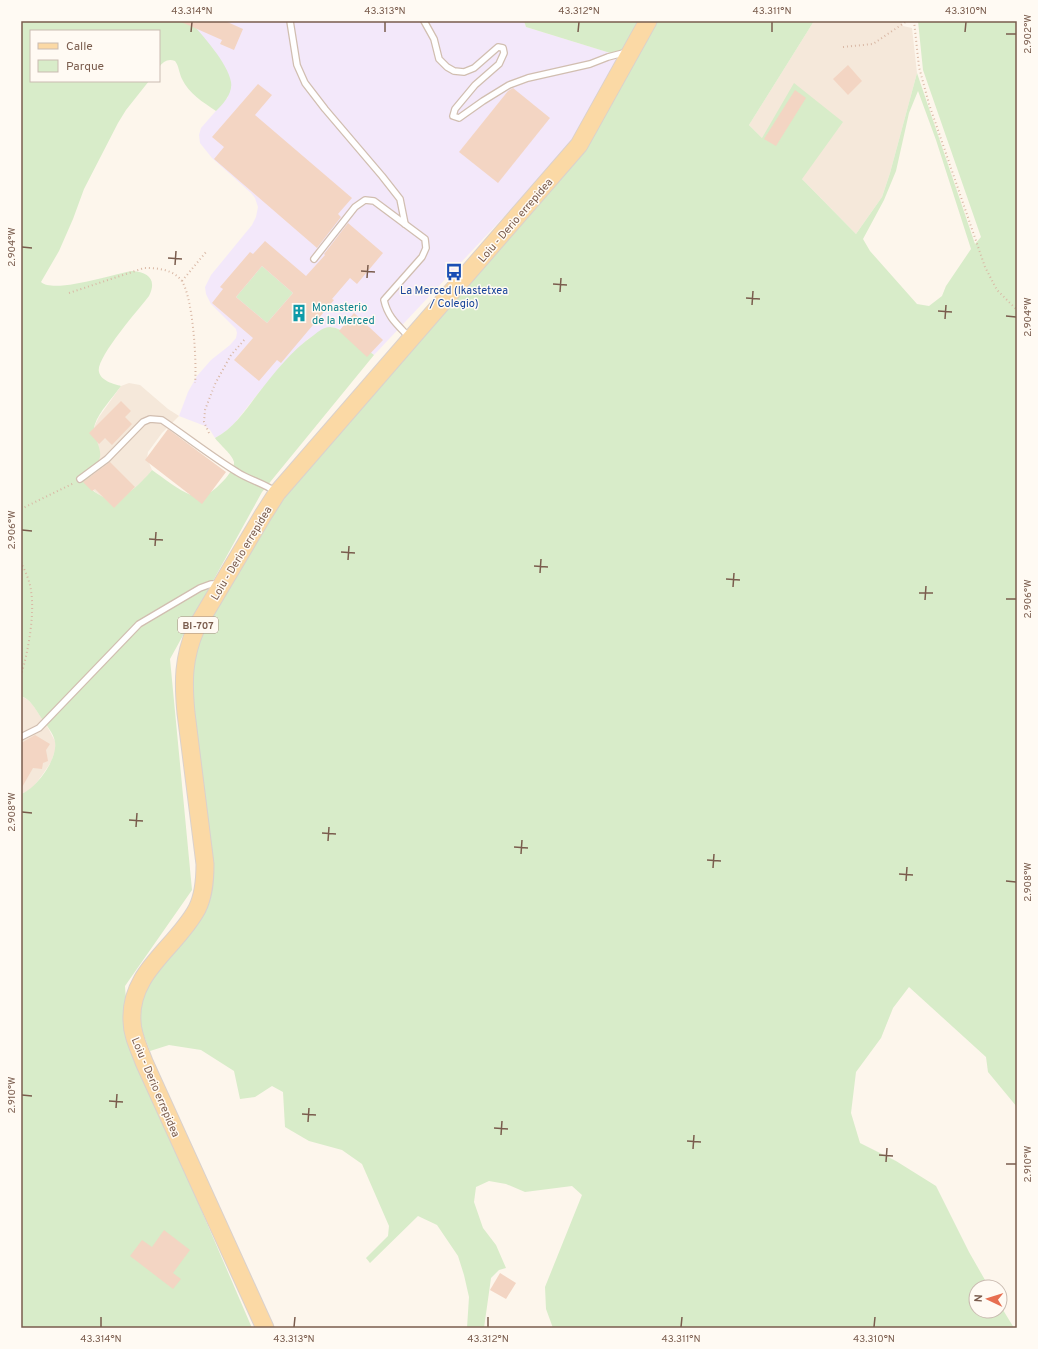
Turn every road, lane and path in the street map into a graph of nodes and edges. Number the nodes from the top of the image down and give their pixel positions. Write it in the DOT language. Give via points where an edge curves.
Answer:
graph roads {
  1 [pos="290,21"];
  2 [pos="424,21"];
  3 [pos="648,21"];
  4 [pos="907,21"];
  5 [pos="914,21"];
  6 [pos="843,47"];
  7 [pos="631,51"];
  8 [pos="405,224"];
  9 [pos="206,252"];
  10 [pos="314,259"];
  11 [pos="182,281"];
  12 [pos="68,293"];
  13 [pos="1017,310"];
  14 [pos="245,339"];
  15 [pos="411,340"];
  16 [pos="195,383"];
  17 [pos="209,433"];
  18 [pos="80,479"];
  19 [pos="277,493"];
  20 [pos="21,509"];
  21 [pos="21,562"];
  22 [pos="222,584"];
  23 [pos="21,675"];
  24 [pos="21,737"];
  25 [pos="264,1328"];
  1 -- 8 [label="lane" via="297,65 305,83 400,199"];
  2 -- 7 [label="lane" via="434,39 439,59 454,71 464,72 474,68 498,46 503,48 504,54 499,64 475,85 455,108 453,116 459,118 509,85"];
  3 -- 7 [label="main road, Loiu - Derio errepidea / BI-707"];
  4 -- 6 [label="path" via="873,44"];
  5 -- 13 [label="path" via="919,67 929,104 984,267 997,290"];
  7 -- 15 [label="main road, Loiu - Derio errepidea / BI-707" via="579,145"];
  8 -- 10 [label="lane" via="374,201 365,200 355,207"];
  8 -- 15 [label="lane" via="424,239 426,248 422,257 384,300 394,322"];
  9 -- 11 [label="path"];
  11 -- 12 [label="path" via="172,272 144,268"];
  11 -- 16 [label="path" via="195,337"];
  14 -- 17 [label="path" via="231,355 215,384 205,410 204,422"];
  15 -- 19 [label="main road, Loiu - Derio errepidea / BI-707"];
  18 -- 19 [label="lane" via="107,459 142,422 150,419 162,420 236,472"];
  18 -- 20 [label="path"];
  19 -- 22 [label="main road, Loiu - Derio errepidea / BI-707"];
  21 -- 23 [label="path" via="31,590 32,605 30,635"];
  22 -- 24 [label="lane" via="200,588 139,624 39,728"];
  22 -- 25 [label="main road, Loiu - Derio errepidea / BI-707" via="196,628 190,642 184,672 186,713 205,864 204,887 192,917 141,980 134,999 132,1021 144,1062"];
}
